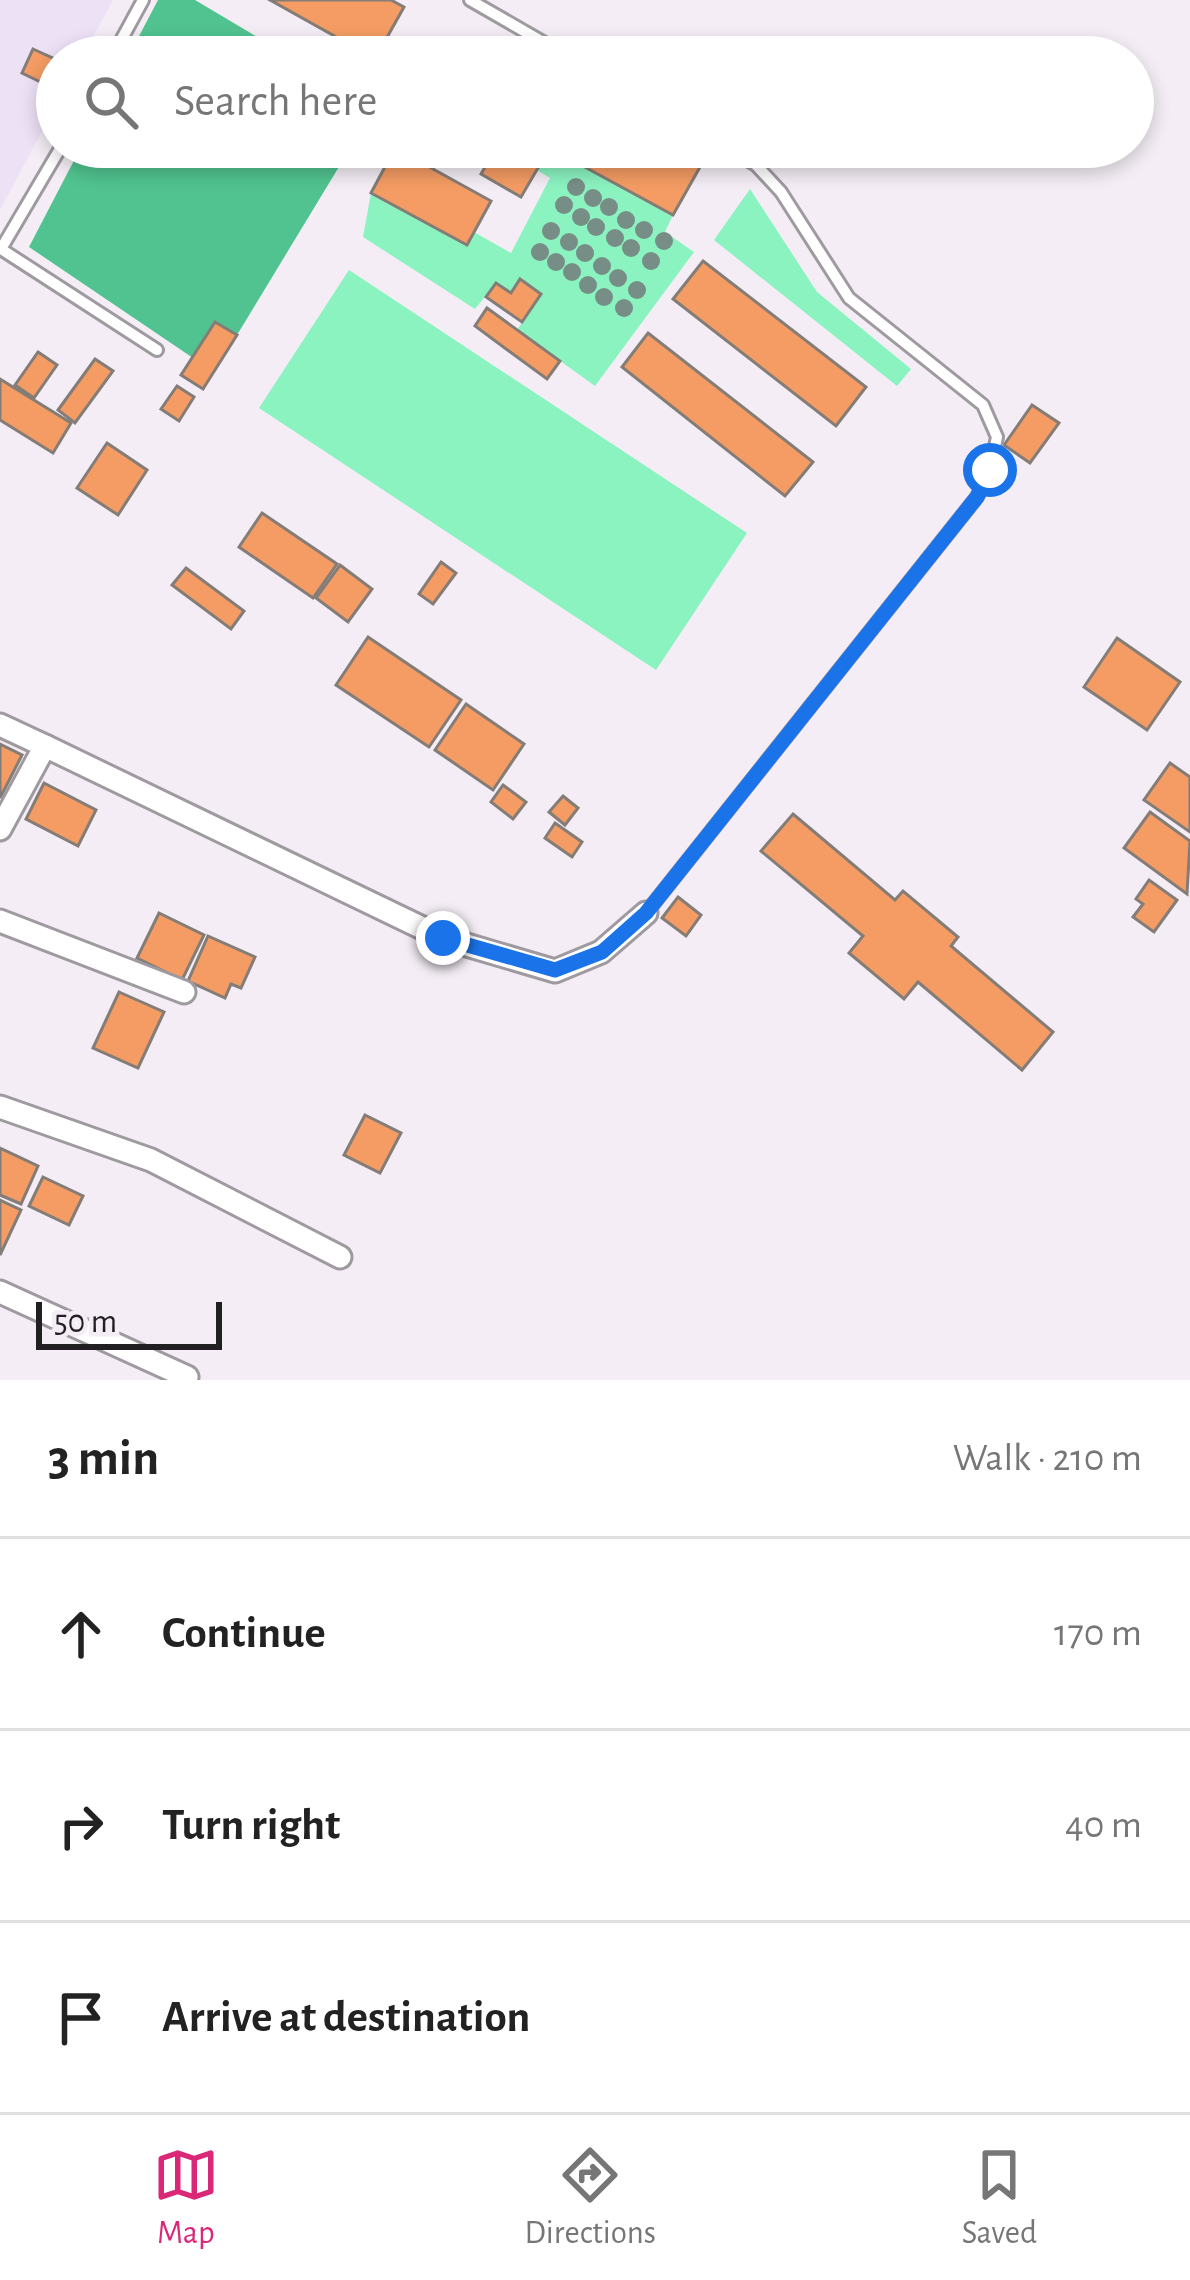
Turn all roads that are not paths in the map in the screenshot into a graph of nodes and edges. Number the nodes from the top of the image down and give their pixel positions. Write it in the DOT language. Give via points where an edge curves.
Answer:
graph roads {
  1 [pos="142,0"];
  2 [pos="470,0"];
  3 [pos="123,36"];
  4 [pos="533,36"];
  5 [pos="49,168"];
  6 [pos="759,168"];
  7 [pos="158,350"];
  8 [pos="0,725"];
  9 [pos="45,746"];
  10 [pos="0,829"];
  11 [pos="646,913"];
  12 [pos="0,921"];
  13 [pos="184,992"];
  14 [pos="0,1107"];
  15 [pos="340,1257"];
  16 [pos="0,1292"];
  17 [pos="188,1377"];
  1 -- 3 [label="lane"];
  2 -- 4 [label="lane"];
  5 -- 7 [label="lane" via="1,249"];
  6 -- 11 [label="lane" via="848,298 983,405 997,437 977,497"];
  8 -- 9 [label="street"];
  9 -- 10 [label="street"];
  9 -- 11 [label="street" via="443,938 555,970 602,952"];
  12 -- 13 [label="street"];
  14 -- 15 [label="street" via="151,1160"];
  16 -- 17 [label="street"];
}
